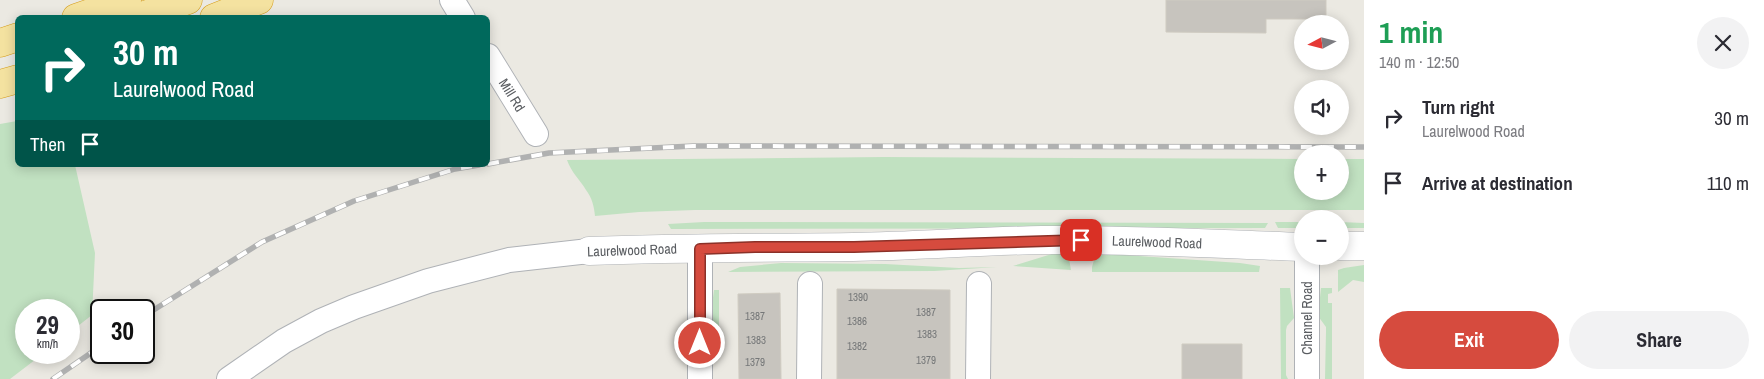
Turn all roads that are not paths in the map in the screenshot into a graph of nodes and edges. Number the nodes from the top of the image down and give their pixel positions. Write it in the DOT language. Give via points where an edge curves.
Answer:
graph roads {
  1 [pos="127,0"];
  2 [pos="188,0"];
  3 [pos="259,0"];
  4 [pos="452,0"];
  5 [pos="84,15"];
  6 [pos="145,15"];
  7 [pos="222,15"];
  8 [pos="461,15"];
  9 [pos="15,38"];
  10 [pos="0,43"];
  11 [pos="15,45"];
  12 [pos="0,47"];
  13 [pos="490,59"];
  14 [pos="15,80"];
  15 [pos="0,84"];
  16 [pos="536,134"];
  17 [pos="1349,246"];
  18 [pos="1364,246"];
  19 [pos="1294,247"];
  20 [pos="700,249"];
  21 [pos="589,251"];
  22 [pos="1307,265"];
  23 [pos="810,284"];
  24 [pos="979,284"];
  25 [pos="229,379"];
  26 [pos="700,379"];
  27 [pos="809,379"];
  28 [pos="978,379"];
  29 [pos="1307,379"];
  1 -- 5 [label="highway"];
  2 -- 6 [label="highway"];
  3 -- 7 [label="highway"];
  4 -- 8 [label="street"];
  9 -- 10 [label="highway"];
  11 -- 12 [label="highway"];
  13 -- 16 [label="street, Mill Rd"];
  14 -- 15 [label="highway"];
  17 -- 18 [label="street"];
  19 -- 20 [label="street, Laurelwood Road" via="1041,240"];
  20 -- 21 [label="street, Laurelwood Road"];
  20 -- 26 [label="street"];
  21 -- 25 [label="street, Laurelwood Road" via="509,260 428,281 354,307 284,341"];
  22 -- 29 [label="street, Channel Road"];
  23 -- 27 [label="street"];
  24 -- 28 [label="street"];
}
